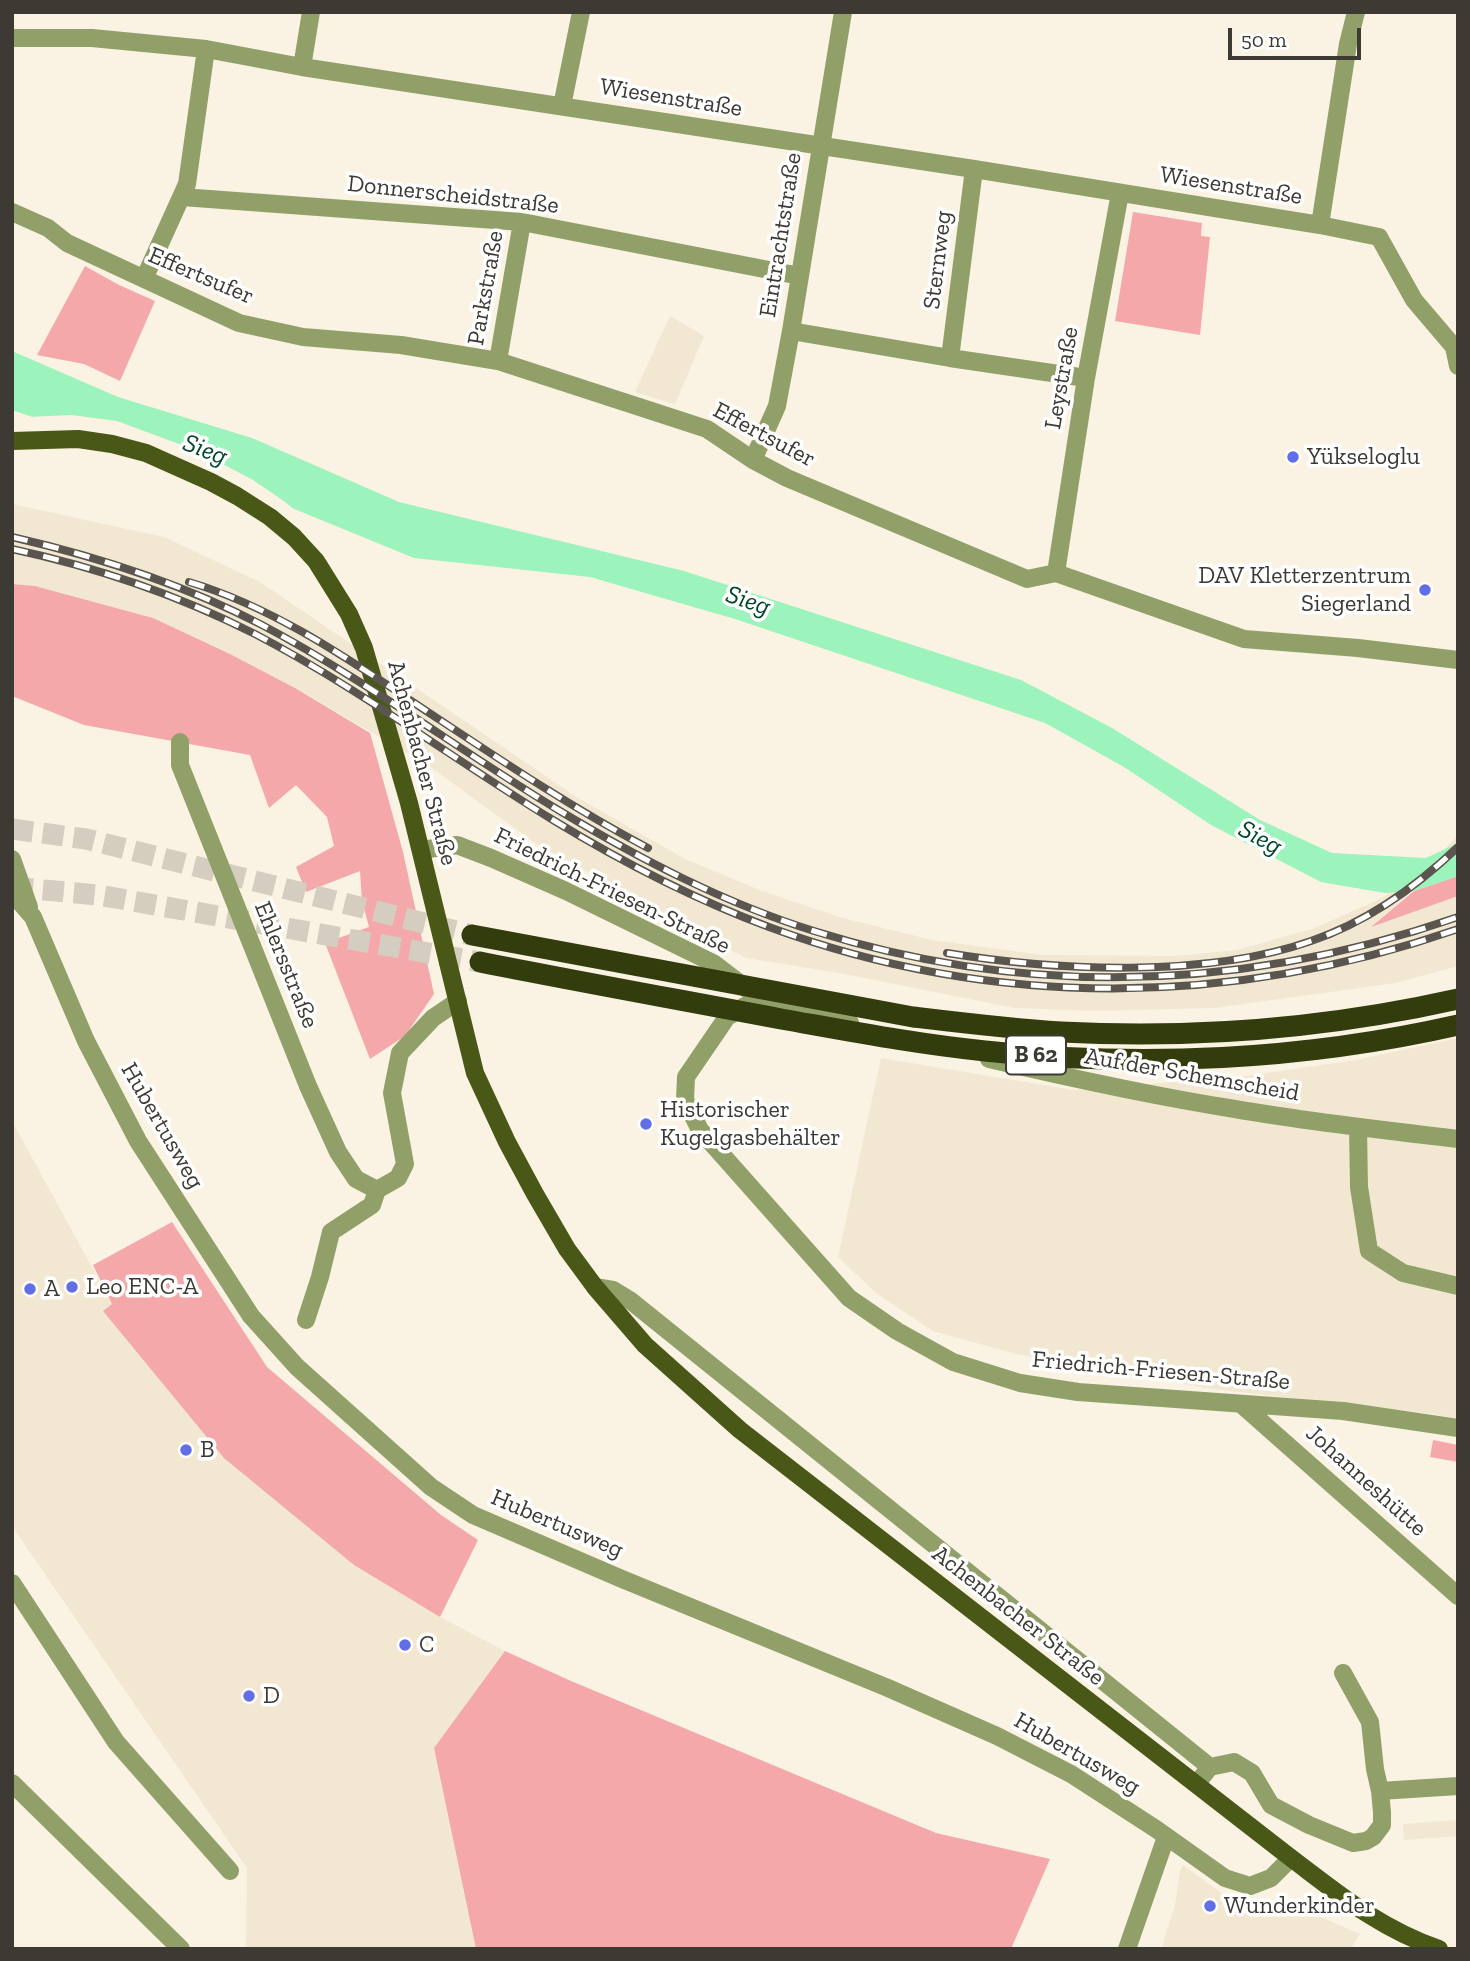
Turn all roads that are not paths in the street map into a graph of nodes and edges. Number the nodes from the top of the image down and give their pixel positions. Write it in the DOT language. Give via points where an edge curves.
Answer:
graph roads {
  1 [pos="312,12"];
  2 [pos="581,12"];
  3 [pos="843,12"];
  4 [pos="1356,12"];
  5 [pos="12,38"];
  6 [pos="206,49"];
  7 [pos="302,67"];
  8 [pos="562,106"];
  9 [pos="820,146"];
  10 [pos="974,169"];
  11 [pos="1120,193"];
  12 [pos="182,197"];
  13 [pos="12,212"];
  14 [pos="522,222"];
  15 [pos="1320,225"];
  16 [pos="800,276"];
  17 [pos="144,279"];
  18 [pos="791,331"];
  19 [pos="950,358"];
  20 [pos="498,361"];
  21 [pos="1458,366"];
  22 [pos="1086,378"];
  23 [pos="16,441"];
  24 [pos="753,460"];
  25 [pos="1056,573"];
  26 [pos="1458,660"];
  27 [pos="180,742"];
  28 [pos="421,850"];
  29 [pos="12,859"];
  30 [pos="12,893"];
  31 [pos="33,917"];
  32 [pos="472,935"];
  33 [pos="480,962"];
  34 [pos="759,998"];
  35 [pos="1458,999"];
  36 [pos="458,1001"];
  37 [pos="1458,1025"];
  38 [pos="1358,1127"];
  39 [pos="1458,1139"];
  40 [pos="377,1190"];
  41 [pos="1458,1286"];
  42 [pos="594,1287"];
  43 [pos="306,1320"];
  44 [pos="1241,1404"];
  45 [pos="1458,1428"];
  46 [pos="12,1583"];
  47 [pos="1458,1596"];
  48 [pos="1343,1673"];
  49 [pos="1209,1768"];
  50 [pos="12,1783"];
  51 [pos="1195,1785"];
  52 [pos="1458,1786"];
  53 [pos="1380,1791"];
  54 [pos="1166,1837"];
  55 [pos="1291,1858"];
  56 [pos="230,1871"];
  57 [pos="181,1949"];
  58 [pos="1127,1949"];
  59 [pos="1439,1949"];
  1 -- 7 [label="street"];
  2 -- 8 [label="street"];
  3 -- 9 [label="street, Eintrachtstraße"];
  4 -- 15 [label="street"];
  5 -- 6 [label="street, Wiesenstraße" via="92,38"];
  6 -- 7 [label="street, Wiesenstraße"];
  6 -- 12 [label="street"];
  7 -- 8 [label="street, Wiesenstraße"];
  8 -- 9 [label="street, Wiesenstraße"];
  9 -- 10 [label="street, Wiesenstraße"];
  9 -- 16 [label="street, Eintrachtstraße"];
  10 -- 11 [label="street, Wiesenstraße"];
  10 -- 19 [label="street, Sternweg"];
  11 -- 15 [label="street, Wiesenstraße"];
  11 -- 22 [label="street, Leystraße"];
  12 -- 14 [label="street, Donnerscheidstraße"];
  12 -- 17 [label="street"];
  13 -- 17 [label="street, Effertsufer"];
  14 -- 16 [label="street, Donnerscheidstraße"];
  14 -- 20 [label="street, Parkstraße"];
  15 -- 21 [label="street, Wiesenstraße" via="1379,237 1413,300 1454,346"];
  16 -- 18 [label="street, Eintrachtstraße"];
  17 -- 20 [label="street, Effertsufer" via="239,323 303,337 401,345"];
  18 -- 19 [label="street"];
  18 -- 24 [label="street, Eintrachtstraße" via="777,406"];
  19 -- 22 [label="street"];
  20 -- 24 [label="street, Effertsufer" via="706,429"];
  22 -- 25 [label="street, Leystraße"];
  23 -- 28 [label="main road, Achenbacher Straße" via="78,439 146,453 237,496 270,517 317,561 364,648"];
  24 -- 25 [label="street, Effertsufer" via="1027,579"];
  25 -- 26 [label="street, Effertsufer" via="1244,639"];
  27 -- 40 [label="street, Ehlersstraße" via="180,765 308,1086 338,1152 356,1179"];
  28 -- 34 [label="street, Friedrich-Friesen-Straße" via="457,845 566,891 713,962"];
  28 -- 36 [label="main road, Achenbacher Straße"];
  29 -- 31 [label="street, Hubertusweg"];
  30 -- 31 [label="street, Hubertusweg"];
  31 -- 54 [label="street, Hubertusweg" via="86,1041 138,1141 251,1316 297,1367 431,1487 473,1515 997,1736 1071,1774"];
  32 -- 35 [label="highway, B 62" via="914,1017 1061,1032 1136,1034 1284,1027"];
  33 -- 37 [label="highway, B 62" via="910,1042 1060,1057 1173,1059 1287,1052"];
  34 -- 38 [label="street, Auf der Schemscheid" via="1077,1080"];
  34 -- 44 [label="street, Friedrich-Friesen-Straße" via="727,1017 686,1077 685,1100 699,1130 849,1298 953,1362 1020,1383"];
  36 -- 40 [label="street" via="433,1018 400,1053 392,1093 405,1164 398,1178"];
  36 -- 42 [label="main road, Achenbacher Straße" via="475,1073 507,1142 567,1249"];
  38 -- 39 [label="street, Auf der Schemscheid"];
  38 -- 41 [label="street" via="1359,1187 1369,1251 1403,1273"];
  40 -- 43 [label="street" via="372,1205 331,1232"];
  42 -- 49 [label="street, Achenbacher Straße" via="613,1290 631,1301"];
  42 -- 51 [label="main road, Achenbacher Straße" via="645,1345 740,1430"];
  44 -- 45 [label="street, Friedrich-Friesen-Straße" via="1343,1411"];
  44 -- 47 [label="street, Johanneshütte"];
  46 -- 56 [label="street" via="116,1742"];
  48 -- 53 [label="street" via="1370,1722"];
  49 -- 51 [label="street"];
  49 -- 53 [label="street" via="1234,1762 1252,1773 1271,1805 1353,1843 1373,1837 1382,1825"];
  50 -- 57 [label="street"];
  51 -- 55 [label="main road, Achenbacher Straße"];
  52 -- 53 [label="street"];
  54 -- 55 [label="street, Hubertusweg" via="1225,1878 1250,1886 1271,1878"];
  54 -- 58 [label="street"];
  55 -- 59 [label="main road, Achenbacher Straße" via="1372,1918"];
}
